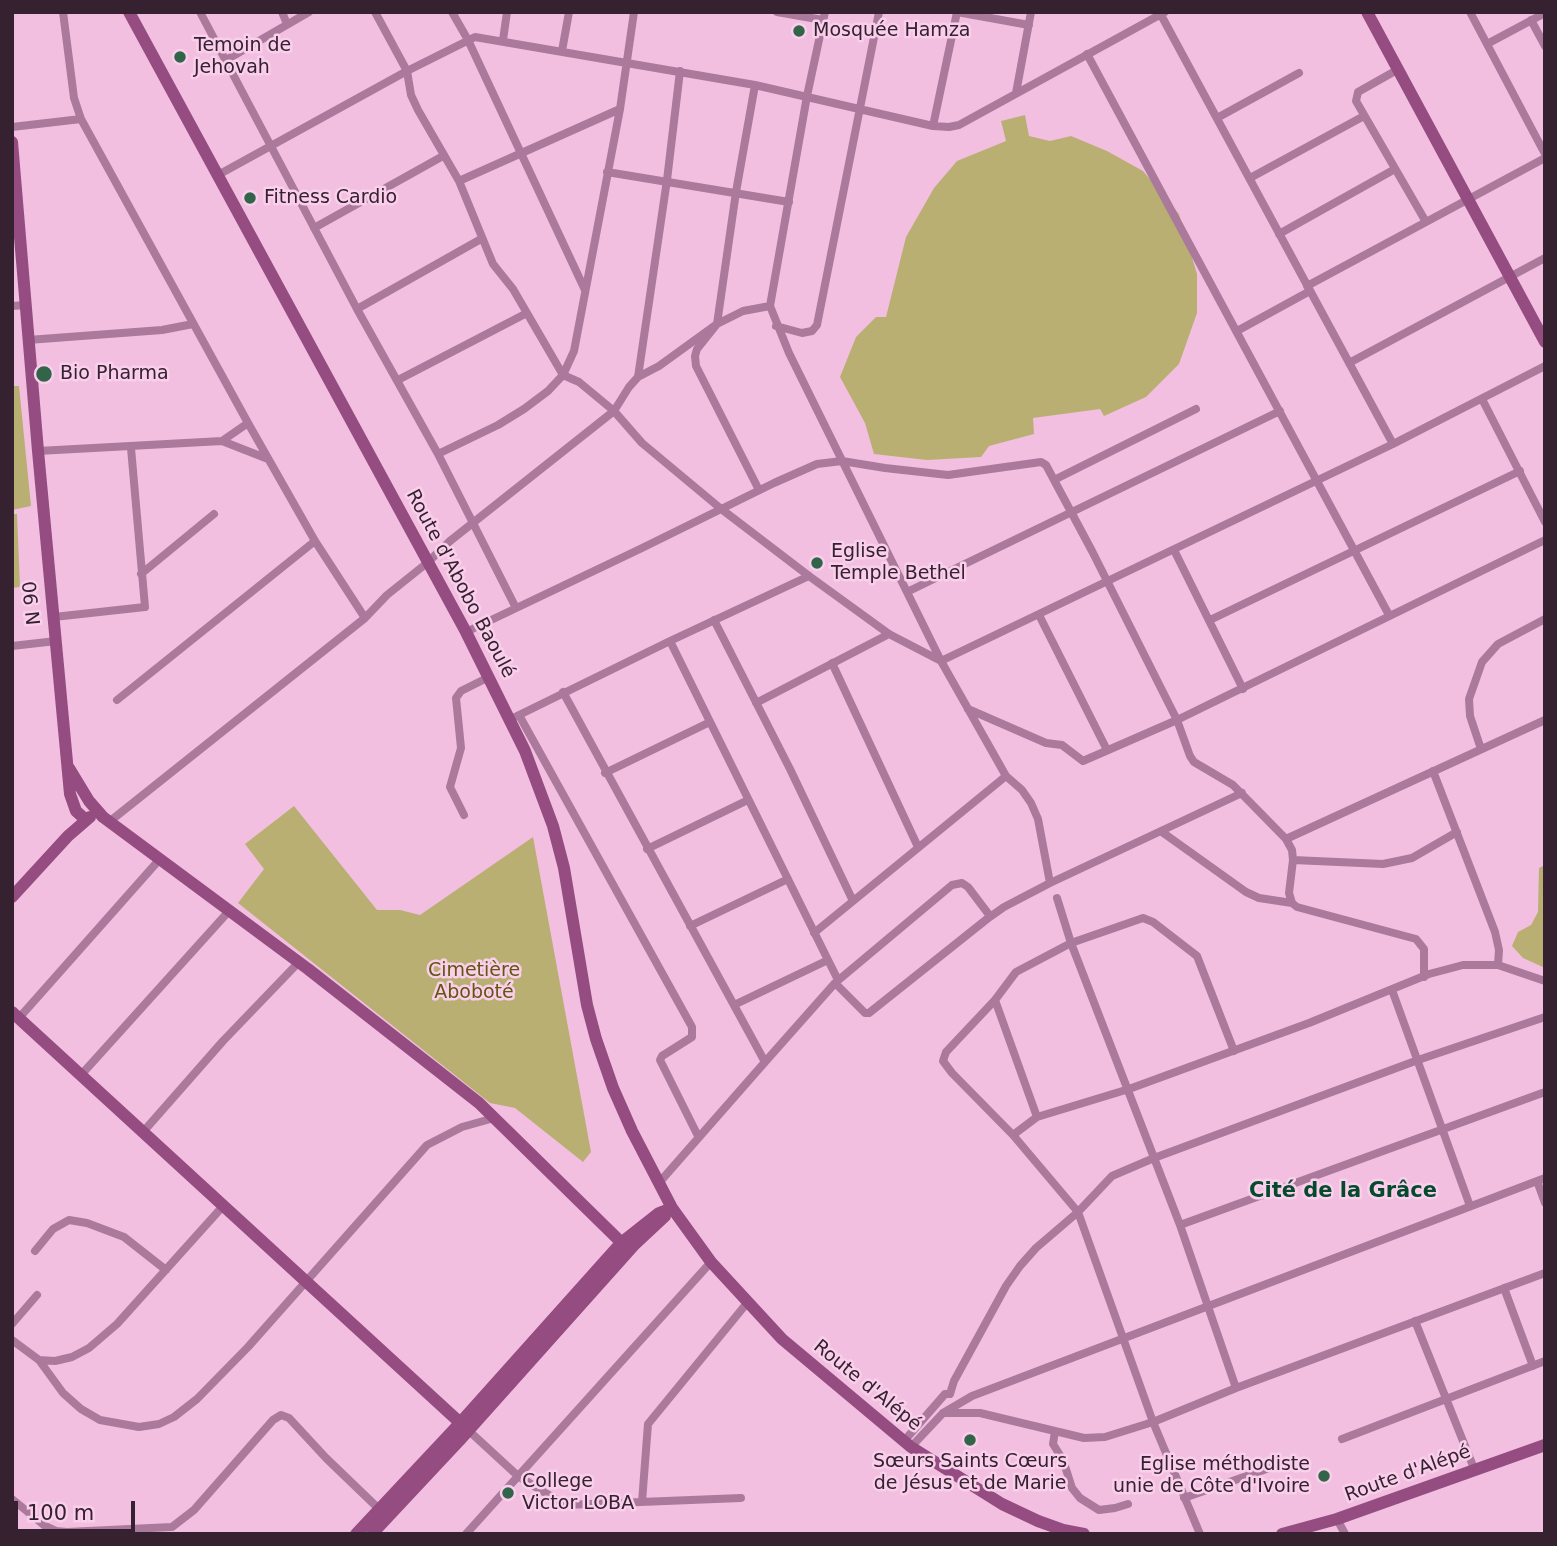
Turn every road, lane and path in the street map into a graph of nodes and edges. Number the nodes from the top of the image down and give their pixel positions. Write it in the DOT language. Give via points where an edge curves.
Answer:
graph roads {
  1 [pos="63,12"];
  2 [pos="130,12"];
  3 [pos="200,12"];
  4 [pos="282,12"];
  5 [pos="309,12"];
  6 [pos="375,12"];
  7 [pos="452,12"];
  8 [pos="507,12"];
  9 [pos="569,12"];
  10 [pos="634,12"];
  11 [pos="777,12"];
  12 [pos="879,12"];
  13 [pos="957,12"];
  14 [pos="1031,12"];
  15 [pos="1367,12"];
  16 [pos="1470,12"];
  17 [pos="1163,13"];
  18 [pos="1545,13"];
  19 [pos="824,16"];
  20 [pos="1531,20"];
  21 [pos="287,24"];
  22 [pos="1029,25"];
  23 [pos="468,40"];
  24 [pos="503,40"];
  25 [pos="1487,44"];
  26 [pos="1545,46"];
  27 [pos="562,51"];
  28 [pos="1087,54"];
  29 [pos="226,60"];
  30 [pos="626,63"];
  31 [pos="1397,70"];
  32 [pos="407,71"];
  33 [pos="680,71"];
  34 [pos="1299,73"];
  35 [pos="755,85"];
  36 [pos="1016,93"];
  37 [pos="807,96"];
  38 [pos="858,108"];
  39 [pos="620,109"];
  40 [pos="1364,116"];
  41 [pos="1217,118"];
  42 [pos="81,119"];
  43 [pos="933,125"];
  44 [pos="12,127"];
  45 [pos="12,142"];
  46 [pos="271,147"];
  47 [pos="521,154"];
  48 [pos="443,156"];
  49 [pos="1545,156"];
  50 [pos="1395,169"];
  51 [pos="607,172"];
  52 [pos="218,175"];
  53 [pos="1250,178"];
  54 [pos="667,180"];
  55 [pos="459,181"];
  56 [pos="736,192"];
  57 [pos="1467,201"];
  58 [pos="789,202"];
  59 [pos="15,212"];
  60 [pos="1426,222"];
  61 [pos="314,228"];
  62 [pos="1279,234"];
  63 [pos="481,239"];
  64 [pos="1545,258"];
  65 [pos="1508,277"];
  66 [pos="1308,288"];
  67 [pos="585,290"];
  68 [pos="26,305"];
  69 [pos="12,306"];
  70 [pos="770,306"];
  71 [pos="357,309"];
  72 [pos="527,313"];
  73 [pos="193,324"];
  74 [pos="717,324"];
  75 [pos="776,326"];
  76 [pos="1237,331"];
  77 [pos="28,340"];
  78 [pos="1545,342"];
  79 [pos="1349,363"];
  80 [pos="1545,366"];
  81 [pos="563,375"];
  82 [pos="638,377"];
  83 [pos="398,380"];
  84 [pos="1482,400"];
  85 [pos="1196,409"];
  86 [pos="614,411"];
  87 [pos="1280,411"];
  88 [pos="248,423"];
  89 [pos="222,441"];
  90 [pos="1393,444"];
  91 [pos="131,447"];
  92 [pos="38,451"];
  93 [pos="438,454"];
  94 [pos="268,459"];
  95 [pos="842,461"];
  96 [pos="1520,471"];
  97 [pos="1054,480"];
  98 [pos="1318,480"];
  99 [pos="759,490"];
  100 [pos="720,508"];
  101 [pos="214,514"];
  102 [pos="1072,514"];
  103 [pos="1545,522"];
  104 [pos="472,523"];
  105 [pos="315,541"];
  106 [pos="1545,541"];
  107 [pos="1355,550"];
  108 [pos="1174,551"];
  109 [pos="427,563"];
  110 [pos="141,574"];
  111 [pos="809,576"];
  112 [pos="1109,582"];
  113 [pos="907,593"];
  114 [pos="516,608"];
  115 [pos="1039,615"];
  116 [pos="1389,615"];
  117 [pos="54,617"];
  118 [pos="365,618"];
  119 [pos="1545,619"];
  120 [pos="714,620"];
  121 [pos="1210,620"];
  122 [pos="466,632"];
  123 [pos="889,634"];
  124 [pos="670,640"];
  125 [pos="56,641"];
  126 [pos="12,646"];
  127 [pos="941,661"];
  128 [pos="832,663"];
  129 [pos="489,677"];
  130 [pos="1243,689"];
  131 [pos="563,692"];
  132 [pos="117,699"];
  133 [pos="756,703"];
  134 [pos="968,709"];
  135 [pos="515,717"];
  136 [pos="1177,720"];
  137 [pos="1545,720"];
  138 [pos="710,722"];
  139 [pos="1481,749"];
  140 [pos="1107,750"];
  141 [pos="69,768"];
  142 [pos="1433,771"];
  143 [pos="605,773"];
  144 [pos="1006,776"];
  145 [pos="1242,793"];
  146 [pos="748,800"];
  147 [pos="92,805"];
  148 [pos="81,815"];
  149 [pos="464,815"];
  150 [pos="109,822"];
  151 [pos="1162,832"];
  152 [pos="1457,832"];
  153 [pos="1286,839"];
  154 [pos="918,847"];
  155 [pos="647,849"];
  156 [pos="159,860"];
  157 [pos="1293,860"];
  158 [pos="788,879"];
  159 [pos="1050,883"];
  160 [pos="12,897"];
  161 [pos="1057,898"];
  162 [pos="853,901"];
  163 [pos="1292,903"];
  164 [pos="229,911"];
  165 [pos="990,916"];
  166 [pos="690,926"];
  167 [pos="814,933"];
  168 [pos="1071,943"];
  169 [pos="828,960"];
  170 [pos="298,963"];
  171 [pos="1498,965"];
  172 [pos="1424,977"];
  173 [pos="837,981"];
  174 [pos="1545,981"];
  175 [pos="1392,990"];
  176 [pos="995,1000"];
  177 [pos="734,1005"];
  178 [pos="15,1016"];
  179 [pos="1545,1017"];
  180 [pos="1234,1051"];
  181 [pos="1418,1060"];
  182 [pos="765,1062"];
  183 [pos="82,1075"];
  184 [pos="1129,1089"];
  185 [pos="1545,1092"];
  186 [pos="1037,1117"];
  187 [pos="494,1118"];
  188 [pos="1442,1129"];
  189 [pos="143,1132"];
  190 [pos="1013,1135"];
  191 [pos="698,1136"];
  192 [pos="1154,1158"];
  193 [pos="1541,1180"];
  194 [pos="658,1184"];
  195 [pos="1545,1203"];
  196 [pos="224,1205"];
  197 [pos="1469,1206"];
  198 [pos="672,1208"];
  199 [pos="1078,1212"];
  200 [pos="1180,1225"];
  201 [pos="625,1247"];
  202 [pos="34,1251"];
  203 [pos="711,1262"];
  204 [pos="166,1270"];
  205 [pos="1545,1273"];
  206 [pos="307,1282"];
  207 [pos="1504,1288"];
  208 [pos="37,1295"];
  209 [pos="747,1303"];
  210 [pos="1208,1306"];
  211 [pos="1415,1321"];
  212 [pos="12,1324"];
  213 [pos="1124,1338"];
  214 [pos="12,1340"];
  215 [pos="39,1360"];
  216 [pos="1545,1362"];
  217 [pos="1533,1366"];
  218 [pos="1237,1388"];
  219 [pos="950,1394"];
  220 [pos="969,1397"];
  221 [pos="1446,1399"];
  222 [pos="934,1409"];
  223 [pos="943,1413"];
  224 [pos="1153,1422"];
  225 [pos="464,1427"];
  226 [pos="1055,1431"];
  227 [pos="1342,1439"];
  228 [pos="907,1444"];
  229 [pos="1545,1445"];
  230 [pos="1278,1465"];
  231 [pos="1475,1471"];
  232 [pos="518,1476"];
  233 [pos="741,1498"];
  234 [pos="1185,1498"];
  235 [pos="12,1499"];
  236 [pos="642,1502"];
  237 [pos="1128,1504"];
  238 [pos="379,1509"];
  239 [pos="1337,1519"];
  240 [pos="1063,1532"];
  241 [pos="356,1534"];
  242 [pos="372,1534"];
  243 [pos="466,1534"];
  244 [pos="1084,1534"];
  245 [pos="1200,1534"];
  246 [pos="1282,1534"];
  247 [pos="1345,1534"];
  1 -- 42 [label="street"];
  2 -- 52 [label="main road, Route d'Abobo Baoulé"];
  3 -- 29 [label="street"];
  4 -- 21 [label="street"];
  5 -- 21 [label="street"];
  6 -- 32 [label="street"];
  7 -- 23 [label="street"];
  8 -- 24 [label="street"];
  9 -- 27 [label="street"];
  10 -- 30 [label="street"];
  11 -- 19 [label="street"];
  12 -- 38 [label="street"];
  13 -- 22 [label="street"];
  13 -- 43 [label="street"];
  14 -- 22 [label="street"];
  15 -- 31 [label="main road"];
  16 -- 25 [label="street"];
  17 -- 28 [label="street"];
  17 -- 41 [label="street"];
  18 -- 20 [label="street"];
  19 -- 37 [label="street"];
  20 -- 25 [label="street"];
  20 -- 26 [label="street"];
  21 -- 29 [label="street"];
  22 -- 36 [label="street"];
  23 -- 24 [label="street"];
  23 -- 32 [label="street"];
  23 -- 47 [label="street"];
  24 -- 27 [label="street"];
  25 -- 49 [label="street"];
  27 -- 30 [label="street"];
  28 -- 36 [label="street"];
  28 -- 76 [label="street"];
  29 -- 46 [label="street"];
  30 -- 33 [label="street"];
  30 -- 39 [label="street"];
  31 -- 40 [label="street" via="1358,92 1356,102"];
  31 -- 57 [label="main road"];
  32 -- 46 [label="street"];
  32 -- 48 [label="street" via="411,95"];
  33 -- 35 [label="street"];
  33 -- 54 [label="street"];
  34 -- 41 [label="street"];
  35 -- 37 [label="street"];
  35 -- 56 [label="street"];
  36 -- 43 [label="street" via="958,125"];
  37 -- 38 [label="street"];
  37 -- 58 [label="street"];
  38 -- 43 [label="street"];
  38 -- 75 [label="street" via="817,325 802,333"];
  39 -- 47 [label="street"];
  39 -- 51 [label="street"];
  40 -- 50 [label="street"];
  40 -- 53 [label="street"];
  41 -- 53 [label="street"];
  42 -- 44 [label="street"];
  42 -- 73 [label="street"];
  45 -- 59 [label="main road, N 90"];
  46 -- 52 [label="street"];
  46 -- 61 [label="street"];
  47 -- 55 [label="street"];
  47 -- 67 [label="street"];
  48 -- 55 [label="street"];
  48 -- 61 [label="street"];
  49 -- 57 [label="street"];
  50 -- 60 [label="street"];
  50 -- 62 [label="street"];
  51 -- 54 [label="street"];
  51 -- 67 [label="street"];
  52 -- 109 [label="main road, Route d'Abobo Baoulé"];
  53 -- 62 [label="street"];
  54 -- 56 [label="street"];
  54 -- 82 [label="street"];
  55 -- 63 [label="street"];
  56 -- 58 [label="street"];
  56 -- 74 [label="street"];
  57 -- 60 [label="street"];
  57 -- 65 [label="main road"];
  58 -- 70 [label="street"];
  59 -- 68 [label="main road, N 90"];
  60 -- 66 [label="street"];
  61 -- 71 [label="street"];
  62 -- 66 [label="street"];
  63 -- 71 [label="street"];
  63 -- 72 [label="street"];
  64 -- 65 [label="street"];
  65 -- 78 [label="main road"];
  65 -- 79 [label="street"];
  66 -- 76 [label="street"];
  66 -- 79 [label="street"];
  67 -- 81 [label="street" via="574,351"];
  68 -- 69 [label="street"];
  68 -- 77 [label="main road, N 90"];
  70 -- 74 [label="street" via="743,310"];
  70 -- 75 [label="street"];
  71 -- 83 [label="street"];
  72 -- 81 [label="street"];
  72 -- 83 [label="street"];
  73 -- 77 [label="street"];
  73 -- 88 [label="street"];
  74 -- 82 [label="street"];
  74 -- 99 [label="street" via="697,349 696,366"];
  75 -- 95 [label="street"];
  76 -- 87 [label="street"];
  77 -- 92 [label="main road, N 90"];
  79 -- 90 [label="street"];
  80 -- 84 [label="street"];
  81 -- 86 [label="street" via="579,382"];
  81 -- 93 [label="street" via="524,409"];
  82 -- 86 [label="street"];
  83 -- 93 [label="street"];
  84 -- 90 [label="street"];
  84 -- 96 [label="street"];
  85 -- 97 [label="street"];
  86 -- 100 [label="street" via="642,443"];
  86 -- 104 [label="street"];
  87 -- 98 [label="street"];
  87 -- 102 [label="street"];
  88 -- 89 [label="street"];
  88 -- 94 [label="street"];
  89 -- 91 [label="street"];
  89 -- 94 [label="street"];
  90 -- 98 [label="street"];
  91 -- 92 [label="street"];
  91 -- 110 [label="street"];
  92 -- 117 [label="main road, N 90"];
  93 -- 104 [label="street"];
  94 -- 105 [label="street"];
  95 -- 97 [label="street" via="948,475 1041,462"];
  95 -- 99 [label="street" via="809,467"];
  95 -- 113 [label="street"];
  96 -- 103 [label="street"];
  96 -- 107 [label="street"];
  97 -- 102 [label="street"];
  98 -- 107 [label="street"];
  98 -- 108 [label="street"];
  99 -- 100 [label="street"];
  100 -- 111 [label="street"];
  100 -- 114 [label="street"];
  101 -- 110 [label="street"];
  102 -- 112 [label="street"];
  102 -- 113 [label="street"];
  104 -- 109 [label="street"];
  104 -- 114 [label="street"];
  105 -- 118 [label="street"];
  105 -- 132 [label="street"];
  106 -- 116 [label="street"];
  107 -- 116 [label="street"];
  107 -- 121 [label="street"];
  108 -- 112 [label="street"];
  108 -- 121 [label="street"];
  109 -- 118 [label="street"];
  109 -- 122 [label="main road, Route d'Abobo Baoulé"];
  110 -- 117 [label="street" via="145,607"];
  111 -- 120 [label="street"];
  111 -- 123 [label="street"];
  112 -- 115 [label="street"];
  112 -- 136 [label="street"];
  113 -- 127 [label="street"];
  114 -- 122 [label="street"];
  115 -- 127 [label="street"];
  115 -- 140 [label="street"];
  116 -- 130 [label="street"];
  117 -- 125 [label="main road, N 90"];
  118 -- 150 [label="street"];
  119 -- 139 [label="street" via="1498,643 1482,662 1469,699"];
  120 -- 124 [label="street"];
  120 -- 133 [label="street"];
  121 -- 130 [label="street"];
  122 -- 129 [label="main road, Route d'Abobo Baoulé"];
  123 -- 127 [label="street"];
  123 -- 128 [label="street"];
  124 -- 131 [label="street"];
  124 -- 138 [label="street"];
  125 -- 126 [label="street"];
  125 -- 141 [label="main road, N 90"];
  127 -- 134 [label="street"];
  128 -- 133 [label="street"];
  128 -- 154 [label="street"];
  129 -- 135 [label="main road, Route d'Abobo Baoulé"];
  129 -- 149 [label="street" via="456,698 461,748 450,787"];
  130 -- 136 [label="street"];
  131 -- 135 [label="street"];
  131 -- 143 [label="street"];
  133 -- 162 [label="street"];
  134 -- 140 [label="street" via="1046,743 1062,745 1083,761"];
  134 -- 144 [label="street"];
  135 -- 191 [label="street" via="692,1027 691,1037 660,1060"];
  135 -- 194 [label="main road, Route d'Abobo Baoulé" via="564,868 596,1040"];
  136 -- 140 [label="street"];
  136 -- 145 [label="street" via="1194,762"];
  137 -- 139 [label="street"];
  138 -- 143 [label="street"];
  138 -- 146 [label="street"];
  139 -- 142 [label="street"];
  141 -- 147 [label="main road, N 90"];
  141 -- 148 [label="main road, N 90" via="70,794"];
  142 -- 152 [label="street"];
  142 -- 153 [label="street"];
  143 -- 155 [label="street"];
  144 -- 154 [label="street"];
  144 -- 159 [label="street" via="1022,790 1038,819"];
  145 -- 151 [label="street"];
  145 -- 153 [label="street"];
  146 -- 155 [label="street"];
  146 -- 158 [label="street"];
  147 -- 148 [label="main road"];
  147 -- 150 [label="main road, N 90"];
  148 -- 150 [label="main road"];
  148 -- 160 [label="main road" via="68,836"];
  150 -- 156 [label="main road, N 90"];
  151 -- 159 [label="street"];
  151 -- 163 [label="street" via="1246,892"];
  152 -- 157 [label="street" via="1412,858 1383,864"];
  152 -- 171 [label="street" via="1495,932"];
  153 -- 157 [label="street"];
  154 -- 162 [label="street"];
  155 -- 166 [label="street"];
  156 -- 164 [label="main road, N 90"];
  156 -- 178 [label="street"];
  157 -- 163 [label="street"];
  158 -- 166 [label="street"];
  158 -- 167 [label="street"];
  159 -- 165 [label="street"];
  161 -- 168 [label="street"];
  162 -- 167 [label="street"];
  163 -- 172 [label="street" via="1416,939 1424,949"];
  164 -- 170 [label="main road, N 90"];
  164 -- 183 [label="street"];
  165 -- 173 [label="street" via="869,1013 864,1013"];
  165 -- 173 [label="street" via="968,887 956,883"];
  166 -- 177 [label="street"];
  167 -- 169 [label="street"];
  168 -- 176 [label="street" via="1016,972"];
  168 -- 180 [label="street" via="1139,918 1153,922 1197,956"];
  168 -- 184 [label="street"];
  169 -- 173 [label="street"];
  169 -- 177 [label="street"];
  170 -- 187 [label="main road, N 90"];
  170 -- 189 [label="street"];
  171 -- 172 [label="street" via="1462,965"];
  171 -- 174 [label="street"];
  172 -- 175 [label="street"];
  173 -- 182 [label="street"];
  175 -- 180 [label="street"];
  175 -- 181 [label="street"];
  176 -- 186 [label="street"];
  176 -- 190 [label="street" via="946,1052 943,1061"];
  177 -- 182 [label="street"];
  178 -- 183 [label="main road"];
  179 -- 181 [label="street"];
  180 -- 184 [label="street"];
  181 -- 188 [label="street"];
  181 -- 192 [label="street"];
  182 -- 191 [label="street"];
  183 -- 189 [label="main road"];
  184 -- 186 [label="street"];
  184 -- 192 [label="street"];
  185 -- 188 [label="street"];
  186 -- 190 [label="street"];
  187 -- 201 [label="main road, N 90"];
  187 -- 206 [label="street" via="426,1145"];
  188 -- 197 [label="street"];
  188 -- 200 [label="street"];
  189 -- 196 [label="main road"];
  190 -- 199 [label="street"];
  191 -- 194 [label="street"];
  192 -- 199 [label="street" via="1112,1176"];
  192 -- 200 [label="street"];
  193 -- 195 [label="street"];
  193 -- 197 [label="street"];
  194 -- 198 [label="main road, Route d'Abobo Baoulé"];
  196 -- 204 [label="street"];
  196 -- 206 [label="main road"];
  197 -- 210 [label="street"];
  198 -- 201 [label="main road" via="659,1213"];
  198 -- 203 [label="main road, Route d'Alépé"];
  199 -- 213 [label="street"];
  199 -- 219 [label="street" via="1036,1248 1006,1286"];
  200 -- 210 [label="street"];
  201 -- 225 [label="main road"];
  202 -- 204 [label="street" via="52,1229 69,1220 124,1237"];
  203 -- 209 [label="main road, Route d'Alépé"];
  203 -- 232 [label="street"];
  204 -- 215 [label="street" via="96,1342 72,1357"];
  205 -- 207 [label="street"];
  206 -- 215 [label="street" via="197,1399 159,1424 139,1427 100,1420 63,1393"];
  206 -- 225 [label="main road"];
  207 -- 211 [label="street"];
  207 -- 217 [label="street"];
  208 -- 212 [label="street"];
  209 -- 228 [label="main road, Route d'Alépé" via="782,1339"];
  209 -- 236 [label="street" via="648,1424"];
  210 -- 213 [label="street"];
  210 -- 218 [label="street"];
  211 -- 218 [label="street"];
  211 -- 221 [label="street"];
  213 -- 220 [label="street"];
  213 -- 224 [label="street"];
  214 -- 215 [label="street"];
  216 -- 217 [label="street"];
  217 -- 221 [label="street"];
  218 -- 224 [label="street"];
  219 -- 220 [label="street"];
  219 -- 222 [label="street"];
  220 -- 223 [label="street"];
  221 -- 227 [label="street"];
  221 -- 231 [label="street"];
  222 -- 223 [label="street"];
  222 -- 228 [label="street"];
  223 -- 226 [label="street" via="980,1413"];
  223 -- 228 [label="street"];
  224 -- 226 [label="street" via="1105,1437"];
  224 -- 234 [label="street"];
  225 -- 232 [label="street"];
  225 -- 238 [label="main road"];
  225 -- 242 [label="main road"];
  226 -- 237 [label="street" via="1053,1444 1080,1498 1099,1510"];
  228 -- 240 [label="main road, Route d'Alépé" via="1002,1504"];
  229 -- 231 [label="main road, Route d'Alépé"];
  230 -- 234 [label="street"];
  231 -- 239 [label="main road, Route d'Alépé"];
  232 -- 236 [label="street" via="565,1506"];
  232 -- 243 [label="street"];
  233 -- 236 [label="street"];
  234 -- 245 [label="street"];
  235 -- 238 [label="street" via="56,1531 172,1527 194,1510 281,1415"];
  238 -- 241 [label="main road"];
  239 -- 246 [label="main road, Route d'Alépé"];
  239 -- 247 [label="street"];
  240 -- 244 [label="main road, Route d'Alépé"];
}
